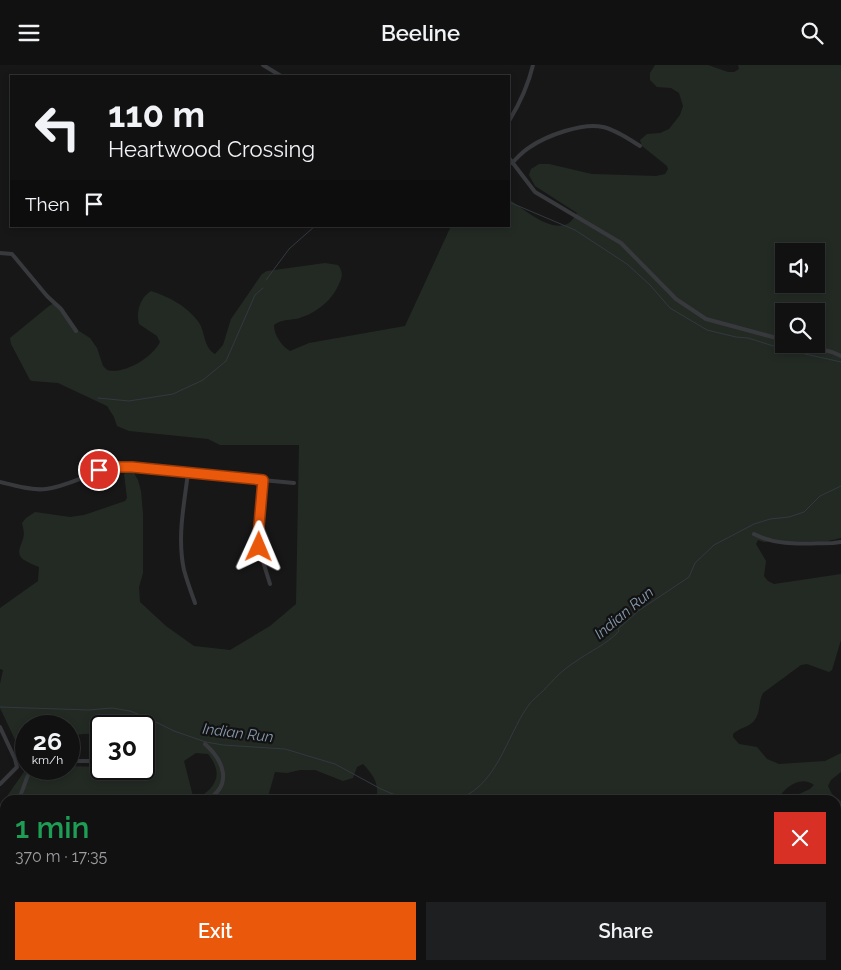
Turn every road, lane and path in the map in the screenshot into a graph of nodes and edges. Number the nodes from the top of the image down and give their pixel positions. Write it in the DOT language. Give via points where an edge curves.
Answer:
graph roads {
  1 [pos="263,65"];
  2 [pos="533,65"];
  3 [pos="279,75"];
  4 [pos="510,119"];
  5 [pos="640,146"];
  6 [pos="510,159"];
  7 [pos="512,163"];
  8 [pos="0,253"];
  9 [pos="76,331"];
  10 [pos="775,338"];
  11 [pos="825,350"];
  12 [pos="841,356"];
  13 [pos="188,473"];
  14 [pos="263,480"];
  15 [pos="0,482"];
  16 [pos="294,483"];
  17 [pos="754,534"];
  18 [pos="841,542"];
  19 [pos="270,584"];
  20 [pos="195,603"];
  21 [pos="0,727"];
  22 [pos="205,745"];
  23 [pos="26,780"];
  24 [pos="0,784"];
  25 [pos="21,795"];
  26 [pos="213,795"];
  1 -- 3 [label="street"];
  2 -- 4 [label="street" via="530,80"];
  5 -- 7 [label="street" via="602,126 580,127 558,133 530,147"];
  6 -- 7 [label="street"];
  7 -- 10 [label="street" via="535,192 621,243 676,299 706,319"];
  8 -- 9 [label="street" via="12,254 61,309"];
  11 -- 12 [label="street"];
  13 -- 14 [label="street"];
  13 -- 15 [label="street" via="120,467 99,470 59,486 38,489"];
  13 -- 20 [label="street" via="181,528 182,550 184,569"];
  14 -- 16 [label="street"];
  14 -- 19 [label="street" via="258,537"];
  17 -- 18 [label="street" via="779,543"];
  21 -- 24 [label="street" via="16,767"];
  22 -- 26 [label="street" via="214,752 223,772 221,786"];
  23 -- 25 [label="street"];
}
